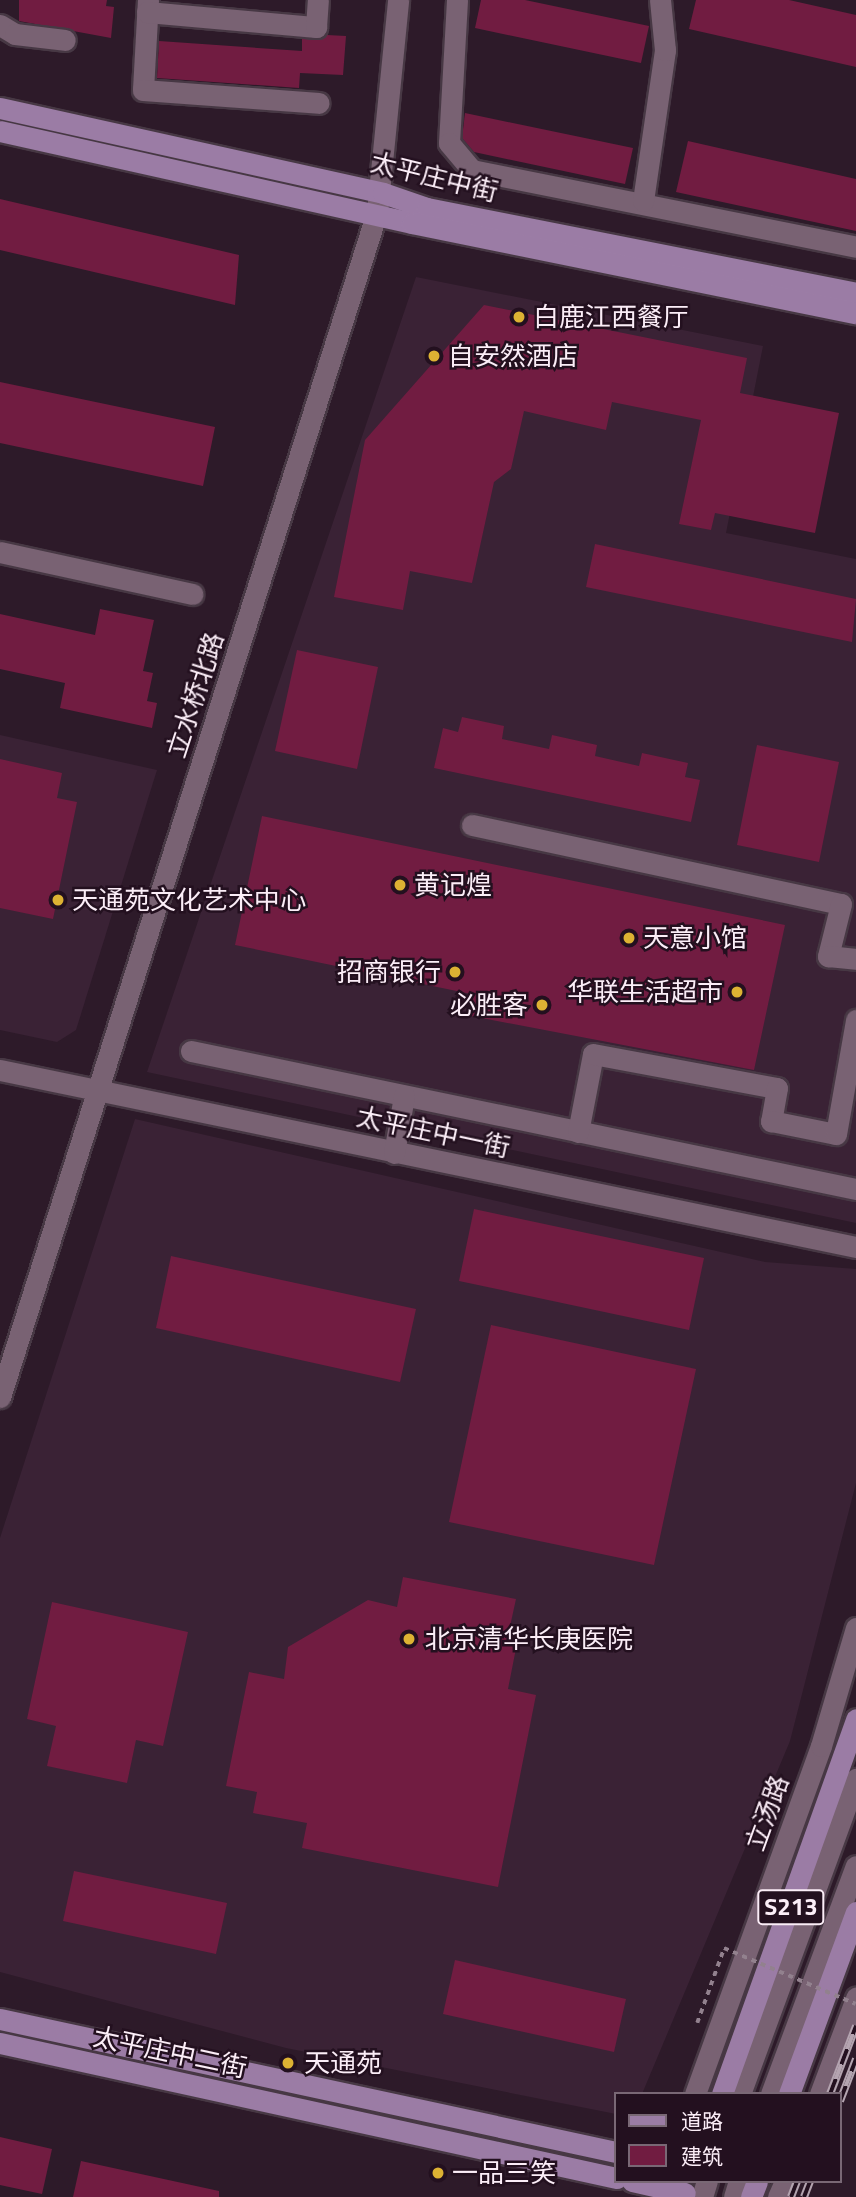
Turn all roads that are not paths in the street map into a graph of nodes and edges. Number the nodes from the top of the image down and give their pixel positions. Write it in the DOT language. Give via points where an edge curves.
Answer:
graph roads {
  1 [pos="318,0"];
  2 [pos="398,0"];
  3 [pos="457,0"];
  4 [pos="660,0"];
  5 [pos="148,6"];
  6 [pos="0,25"];
  7 [pos="65,40"];
  8 [pos="319,103"];
  9 [pos="0,108"];
  10 [pos="0,131"];
  11 [pos="643,201"];
  12 [pos="380,202"];
  13 [pos="856,247"];
  14 [pos="856,293"];
  15 [pos="856,313"];
  16 [pos="0,552"];
  17 [pos="192,594"];
  18 [pos="472,825"];
  19 [pos="856,959"];
  20 [pos="856,1020"];
  21 [pos="191,1051"];
  22 [pos="0,1070"];
  23 [pos="99,1092"];
  24 [pos="404,1096"];
  25 [pos="578,1132"];
  26 [pos="846,1136"];
  27 [pos="394,1153"];
  28 [pos="856,1189"];
  29 [pos="856,1247"];
  30 [pos="0,1397"];
  31 [pos="856,1628"];
  32 [pos="856,1719"];
  33 [pos="856,1779"];
  34 [pos="856,1866"];
  35 [pos="856,1912"];
  36 [pos="856,1998"];
  37 [pos="0,2019"];
  38 [pos="0,2043"];
  39 [pos="696,2092"];
  40 [pos="723,2092"];
  41 [pos="741,2092"];
  42 [pos="772,2092"];
  43 [pos="790,2092"];
  44 [pos="821,2092"];
  45 [pos="614,2152"];
  46 [pos="614,2178"];
  47 [pos="640,2183"];
  48 [pos="660,2188"];
  49 [pos="690,2192"];
  1 -- 5 [label="street" via="316,27"];
  2 -- 12 [label="street, 立水桥北路"];
  3 -- 11 [label="street" via="449,143 472,170"];
  4 -- 11 [label="street" via="665,50"];
  5 -- 8 [label="street" via="144,90"];
  6 -- 7 [label="street" via="15,34"];
  9 -- 12 [label="main road, 太平庄中街"];
  10 -- 12 [label="main road, 太平庄中街"];
  11 -- 13 [label="street"];
  12 -- 14 [label="main road, 太平庄中街"];
  12 -- 15 [label="main road, 太平庄中街" via="412,223"];
  12 -- 23 [label="street, 立水桥北路"];
  16 -- 17 [label="street"];
  18 -- 19 [label="street" via="841,904 828,956"];
  20 -- 26 [label="street"];
  21 -- 24 [label="street"];
  22 -- 23 [label="street, 太平庄中一街"];
  23 -- 27 [label="street, 太平庄中一街"];
  23 -- 30 [label="street, 立水桥北路"];
  24 -- 25 [label="street"];
  24 -- 27 [label="street"];
  25 -- 26 [label="street" via="593,1054 777,1088 771,1121"];
  25 -- 28 [label="street"];
  27 -- 29 [label="street, 太平庄中一街"];
  31 -- 39 [label="street, 立汤路 / S213" via="821,1746"];
  32 -- 40 [label="main road, 立汤路 / S213"];
  33 -- 41 [label="street"];
  34 -- 42 [label="street"];
  35 -- 43 [label="main road, S213"];
  36 -- 44 [label="street"];
  37 -- 45 [label="main road, 太平庄中二街"];
  38 -- 46 [label="main road, 太平庄中二街"];
  47 -- 48 [label="main road"];
  48 -- 49 [label="main road"];
}
